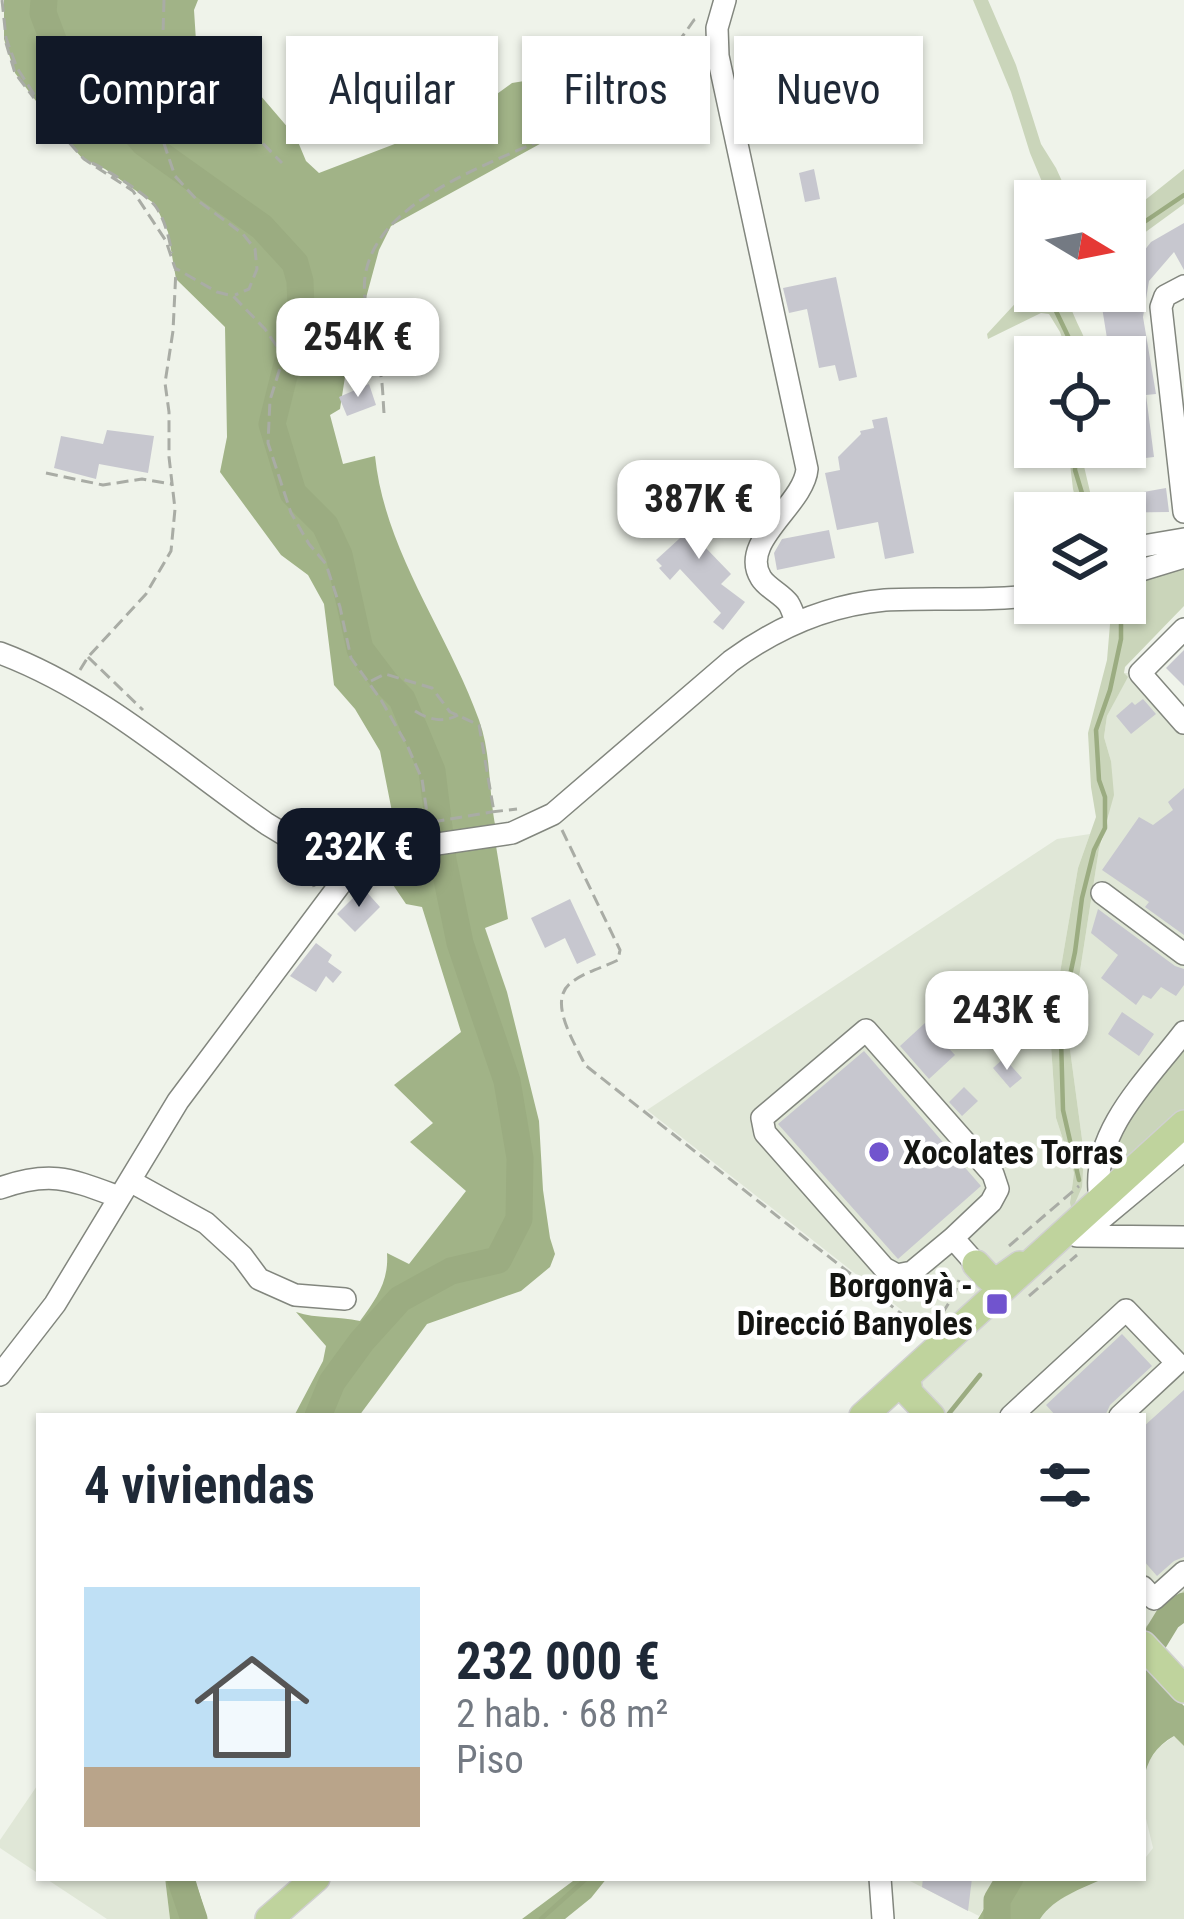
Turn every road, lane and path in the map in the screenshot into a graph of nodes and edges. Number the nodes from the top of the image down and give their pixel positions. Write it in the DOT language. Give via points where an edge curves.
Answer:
graph roads {
  1 [pos="3,0"];
  2 [pos="164,0"];
  3 [pos="719,6"];
  4 [pos="163,36"];
  5 [pos="262,142"];
  6 [pos="164,144"];
  7 [pos="282,163"];
  8 [pos="176,268"];
  9 [pos="1184,286"];
  10 [pos="233,296"];
  11 [pos="384,413"];
  12 [pos="46,473"];
  13 [pos="172,484"];
  14 [pos="1184,512"];
  15 [pos="1184,539"];
  16 [pos="1146,545"];
  17 [pos="1184,557"];
  18 [pos="1146,569"];
  19 [pos="1014,597"];
  20 [pos="797,622"];
  21 [pos="1184,629"];
  22 [pos="0,653"];
  23 [pos="369,681"];
  24 [pos="416,711"];
  25 [pos="146,712"];
  26 [pos="458,715"];
  27 [pos="1184,723"];
  28 [pos="286,813"];
  29 [pos="544,819"];
  30 [pos="397,828"];
  31 [pos="339,833"];
  32 [pos="317,838"];
  33 [pos="371,855"];
  34 [pos="1102,893"];
  35 [pos="331,898"];
  36 [pos="1184,954"];
  37 [pos="1184,1032"];
  38 [pos="1184,1124"];
  39 [pos="1184,1150"];
  40 [pos="1136,1179"];
  41 [pos="0,1188"];
  42 [pos="124,1189"];
  43 [pos="1099,1190"];
  44 [pos="1176,1236"];
  45 [pos="953,1238"];
  46 [pos="1076,1241"];
  47 [pos="987,1276"];
  48 [pos="1028,1296"];
  49 [pos="345,1299"];
  50 [pos="943,1327"];
  51 [pos="0,1375"];
  52 [pos="908,1391"];
  53 [pos="1028,1411"];
  54 [pos="843,1413"];
  55 [pos="852,1413"];
  56 [pos="868,1413"];
  57 [pos="1123,1413"];
  58 [pos="1184,1572"];
  59 [pos="1146,1590"];
  60 [pos="1149,1651"];
  61 [pos="1184,1689"];
  62 [pos="313,1881"];
  63 [pos="880,1881"];
  64 [pos="269,1919"];
  65 [pos="883,1919"];
  1 -- 8 [label="path" via="6,38 40,104 84,158 133,191"];
  1 -- 8 [label="path" via="15,73 82,158 154,204"];
  2 -- 4 [label="path"];
  3 -- 11 [label="path" via="694,20 623,99 417,203 376,241 364,278"];
  3 -- 20 [label="street" via="718,56 807,469 800,492 758,546 756,564"];
  5 -- 7 [label="path"];
  6 -- 10 [label="path" via="175,176 255,249 249,289"];
  8 -- 10 [label="path"];
  8 -- 13 [label="path" via="165,383"];
  9 -- 14 [label="street" via="1161,307"];
  10 -- 23 [label="path" via="278,348 268,443 291,513 326,564 351,658"];
  12 -- 13 [label="path" via="103,485"];
  13 -- 25 [label="path" via="174,531 163,568 88,657"];
  15 -- 16 [label="street"];
  17 -- 18 [label="street"];
  19 -- 20 [label="street" via="874,602"];
  20 -- 29 [label="street" via="720,670"];
  21 -- 27 [label="street" via="1140,673"];
  22 -- 32 [label="street" via="71,686 295,841"];
  23 -- 26 [label="path" via="385,674 432,688"];
  23 -- 30 [label="path" via="407,745 429,814 430,827"];
  24 -- 26 [label="path" via="426,718"];
  26 -- 30 [label="path, bridge" via="479,725 493,812"];
  28 -- 32 [label="path"];
  29 -- 33 [label="street" via="498,836"];
  29 -- 50 [label="path" via="559,823 620,950 618,960 562,992 560,1007 584,1065"];
  30 -- 31 [label="path"];
  32 -- 33 [label="street"];
  32 -- 35 [label="street"];
  33 -- 35 [label="street"];
  34 -- 36 [label="street"];
  35 -- 42 [label="street" via="196,1076"];
  37 -- 43 [label="street" via="1107,1136"];
  38 -- 40 [label="main road"];
  39 -- 40 [label="street"];
  40 -- 43 [label="main road"];
  40 -- 44 [label="street" via="1139,1219 1152,1233"];
  40 -- 46 [label="main road" via="1106,1198"];
  41 -- 42 [label="street" via="69,1178"];
  42 -- 49 [label="street" via="206,1223 259,1279 295,1294"];
  42 -- 51 [label="street" via="55,1304"];
  43 -- 47 [label="main road"];
  44 -- 46 [label="street"];
  45 -- 45 [label="street" via="912,1272 884,1268 765,1133 762,1118 866,1030 993,1174 998,1189 991,1202"];
  45 -- 47 [label="street"];
  46 -- 47 [label="main road" via="1040,1250 1004,1278"];
  46 -- 48 [label="path"];
  46 -- 50 [label="main road"];
  47 -- 50 [label="main road" via="987,1295"];
  50 -- 52 [label="main road"];
  50 -- 54 [label="main road"];
  52 -- 55 [label="main road" via="885,1385"];
  52 -- 56 [label="main road"];
  53 -- 57 [label="street" via="1126,1310 1177,1363"];
  58 -- 59 [label="street" via="1154,1599"];
  60 -- 61 [label="main road"];
  62 -- 64 [label="main road"];
  63 -- 65 [label="street"];
}
